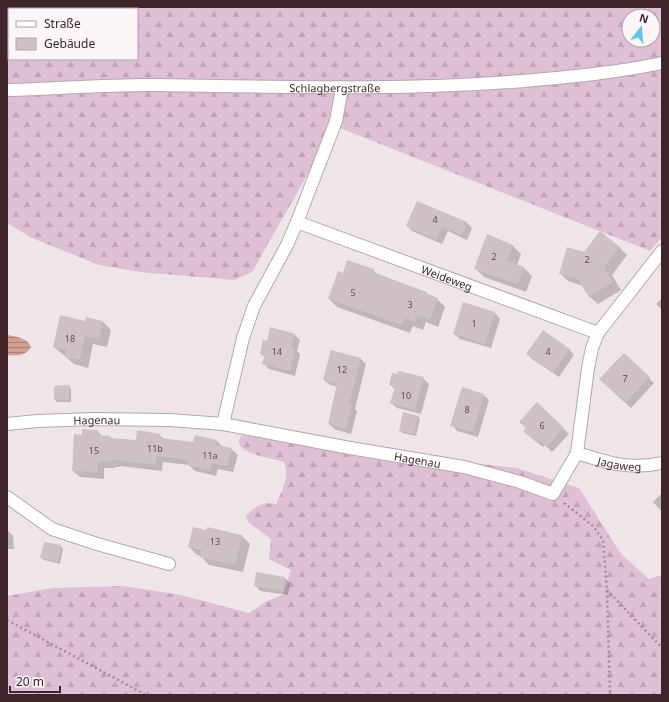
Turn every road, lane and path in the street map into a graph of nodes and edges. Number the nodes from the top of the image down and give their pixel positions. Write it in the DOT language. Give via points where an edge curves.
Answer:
graph roads {
  1 [pos="662,63"];
  2 [pos="342,88"];
  3 [pos="7,90"];
  4 [pos="297,222"];
  5 [pos="662,251"];
  6 [pos="598,333"];
  7 [pos="7,424"];
  8 [pos="223,424"];
  9 [pos="577,453"];
  10 [pos="662,463"];
  11 [pos="553,494"];
  12 [pos="7,497"];
  13 [pos="169,564"];
  14 [pos="607,590"];
  15 [pos="7,620"];
  16 [pos="662,648"];
  17 [pos="146,695"];
  18 [pos="610,695"];
  1 -- 2 [label="street, Schlagbergstraße" via="563,78 480,85"];
  2 -- 3 [label="street, Schlagbergstraße" via="156,85"];
  2 -- 4 [label="street" via="336,121"];
  4 -- 6 [label="street, Weideweg"];
  4 -- 8 [label="street" via="254,306 243,338"];
  5 -- 6 [label="street"];
  6 -- 9 [label="street" via="588,368"];
  7 -- 8 [label="street, Hagenau" via="94,419"];
  8 -- 11 [label="street, Hagenau" via="464,467"];
  9 -- 10 [label="street, Jagaweg" via="616,465 641,466"];
  9 -- 11 [label="street"];
  11 -- 14 [label="path" via="593,526 602,540"];
  12 -- 13 [label="street" via="52,529"];
  14 -- 16 [label="path"];
  14 -- 18 [label="path"];
  15 -- 17 [label="path"];
}
